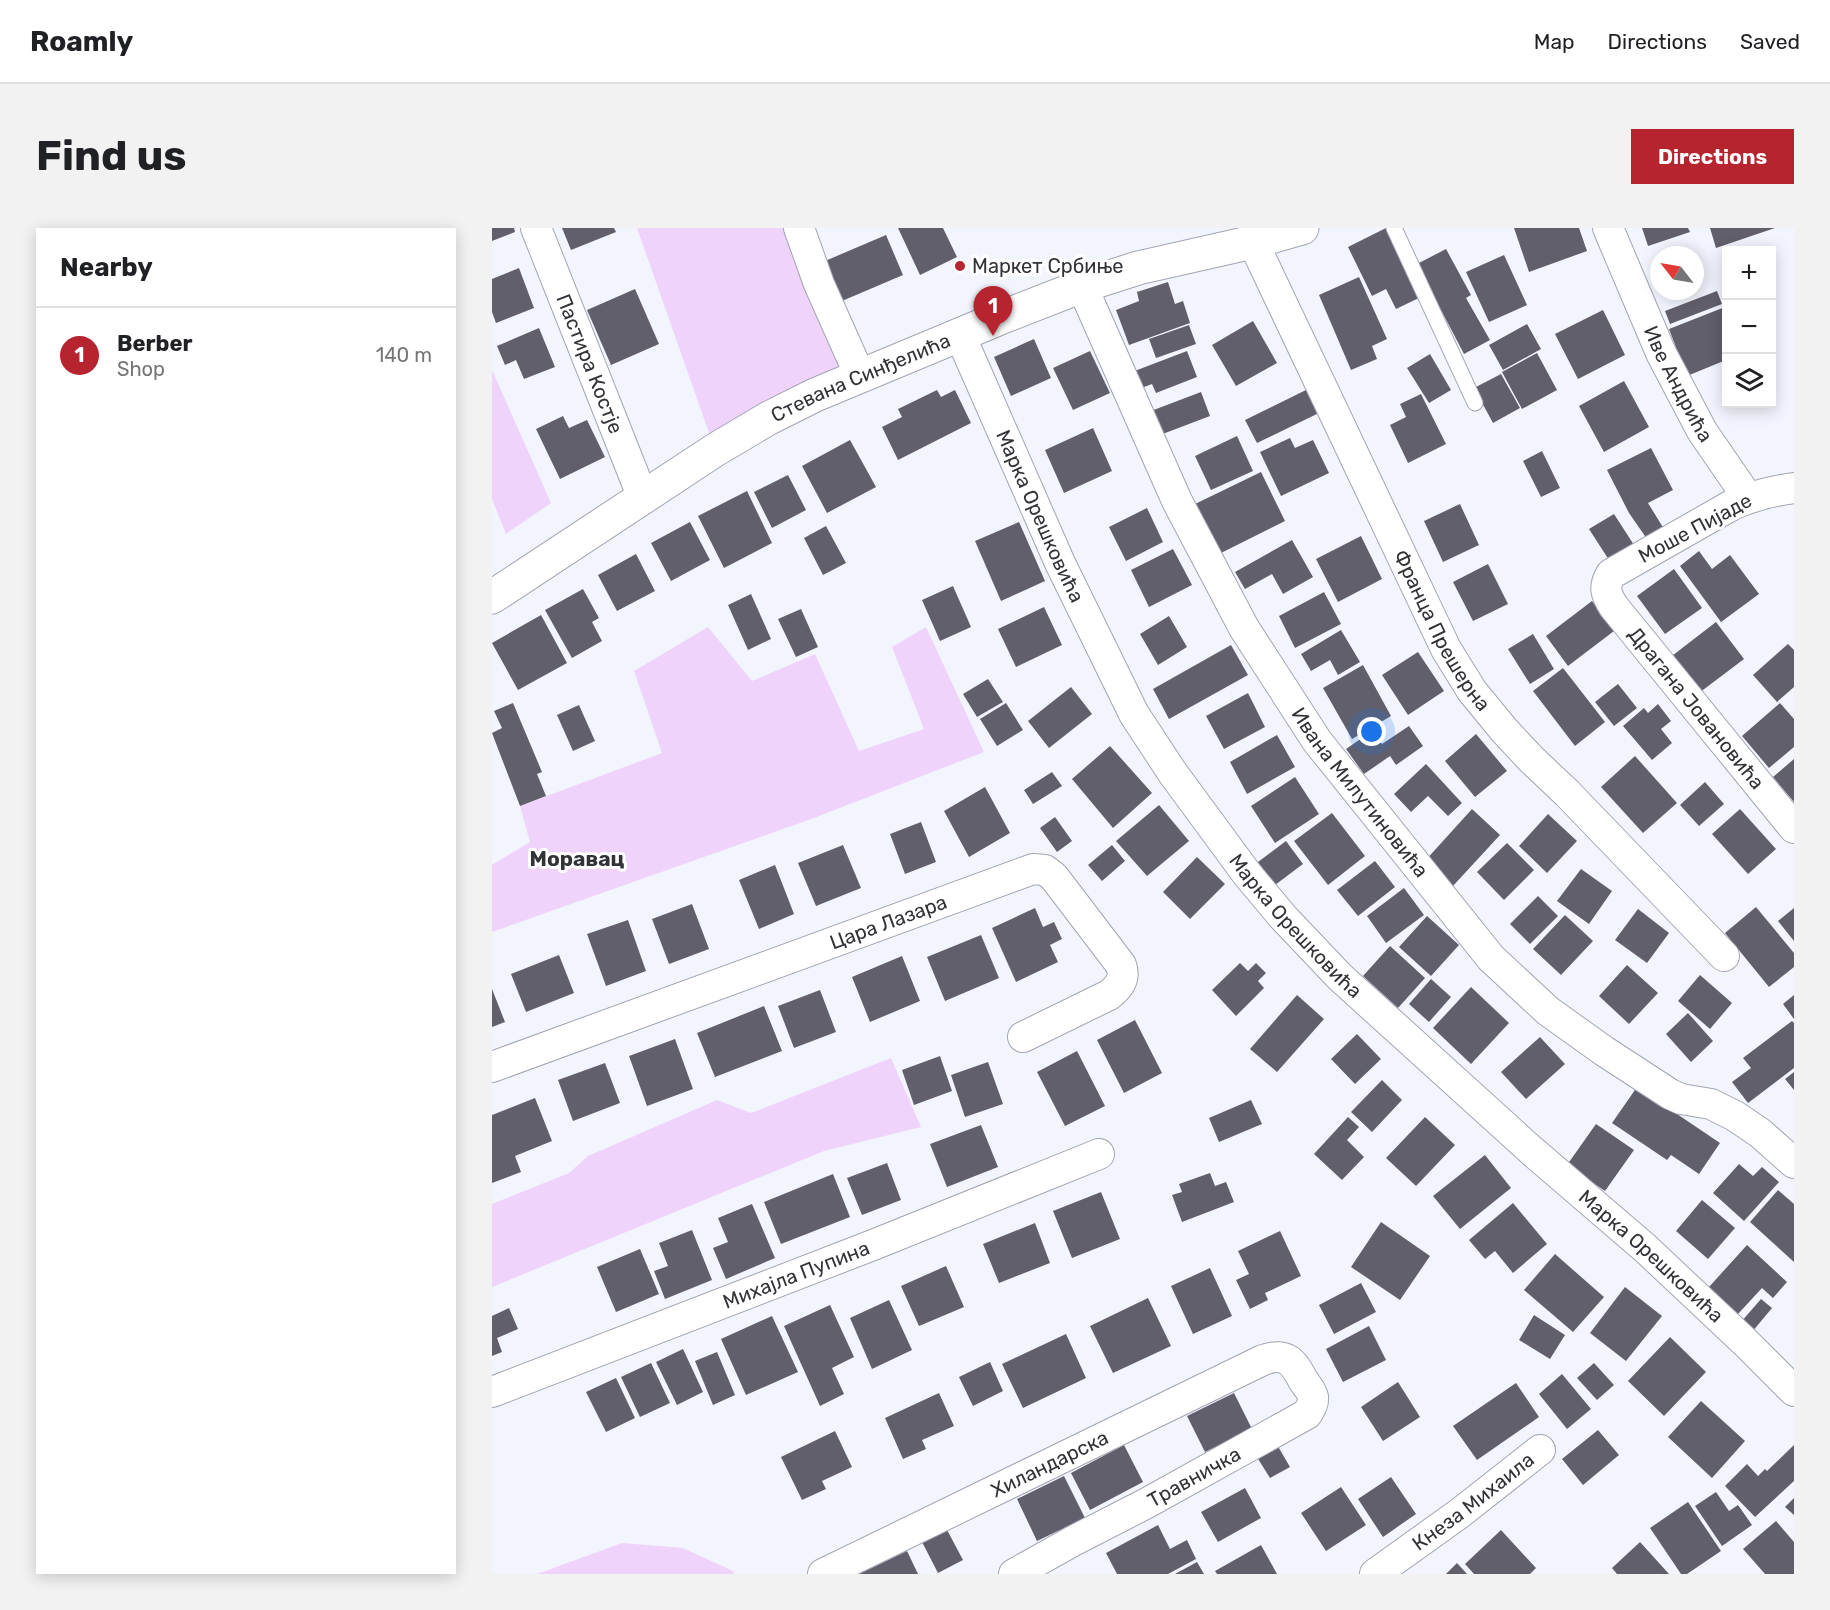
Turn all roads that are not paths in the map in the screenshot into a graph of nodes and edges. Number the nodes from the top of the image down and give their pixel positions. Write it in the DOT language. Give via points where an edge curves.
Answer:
graph roads {
  1 [pos="536,228"];
  2 [pos="799,228"];
  3 [pos="1302,228"];
  4 [pos="1394,228"];
  5 [pos="1608,228"];
  6 [pos="1253,242"];
  7 [pos="1082,286"];
  8 [pos="960,335"];
  9 [pos="860,376"];
  10 [pos="1475,404"];
  11 [pos="1794,488"];
  12 [pos="643,498"];
  13 [pos="1748,498"];
  14 [pos="1606,585"];
  15 [pos="492,597"];
  16 [pos="1794,828"];
  17 [pos="1724,956"];
  18 [pos="1023,1037"];
  19 [pos="492,1067"];
  20 [pos="1099,1154"];
  21 [pos="1794,1163"];
  22 [pos="1278,1356"];
  23 [pos="1794,1391"];
  24 [pos="492,1392"];
  25 [pos="1540,1450"];
  26 [pos="823,1574"];
  27 [pos="1014,1574"];
  28 [pos="1375,1574"];
  1 -- 12 [label="street, Пастира Костје"];
  2 -- 9 [label="street"];
  3 -- 6 [label="street, Стевана Синђелића"];
  4 -- 10 [label="lane"];
  5 -- 13 [label="street, Иве Андрића" via="1661,353 1702,431"];
  6 -- 7 [label="street, Стевана Синђелића" via="1138,268"];
  6 -- 17 [label="street, Франца Прешерна" via="1446,649 1472,691 1530,759"];
  7 -- 8 [label="street, Стевана Синђелића"];
  7 -- 21 [label="street, Ивана Милутиновића" via="1177,501 1244,628 1317,741 1491,958 1548,1011 1604,1051 1670,1094 1711,1104 1735,1116"];
  8 -- 9 [label="street, Стевана Синђелића"];
  8 -- 23 [label="street, Марка Орешковића" via="1060,562 1134,714 1247,874 1282,917 1340,976 1644,1248"];
  9 -- 12 [label="street, Стевана Синђелића" via="769,418"];
  11 -- 13 [label="street, Моше Пијаде"];
  12 -- 15 [label="street, Стевана Синђелића"];
  13 -- 14 [label="street, Моше Пијаде" via="1611,574"];
  14 -- 16 [label="street, Драгана Јовановића" via="1614,607"];
  18 -- 19 [label="street, Цара Лазара" via="1108,995 1123,977 1121,965 1045,870 1033,869"];
  20 -- 24 [label="street, Михајла Пупина"];
  22 -- 26 [label="street, Хиландарска"];
  22 -- 27 [label="street, Травничка" via="1295,1366 1313,1397 1307,1414"];
  25 -- 28 [label="street, Кнеза Михаила"];
}
